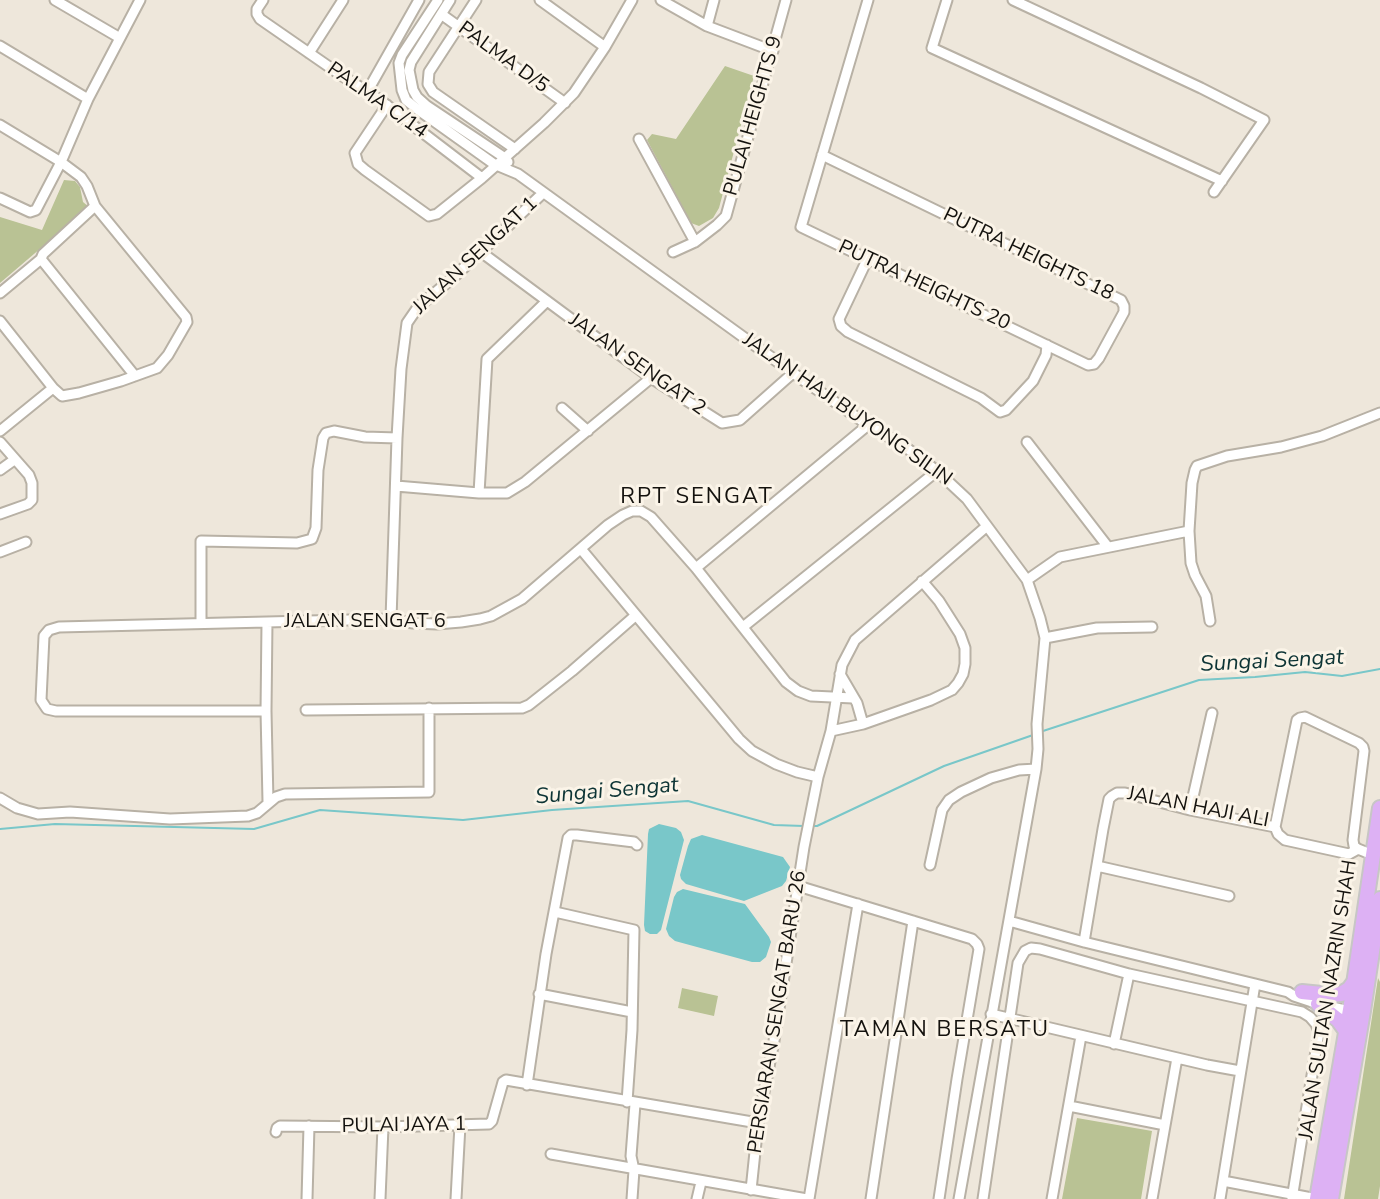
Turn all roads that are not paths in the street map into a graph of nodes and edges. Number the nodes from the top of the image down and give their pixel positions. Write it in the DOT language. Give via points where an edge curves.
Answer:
graph roads {
  1 [pos="55,0"];
  2 [pos="140,0"];
  3 [pos="263,0"];
  4 [pos="343,0"];
  5 [pos="419,0"];
  6 [pos="438,0"];
  7 [pos="450,0"];
  8 [pos="476,0"];
  9 [pos="540,0"];
  10 [pos="632,0"];
  11 [pos="661,0"];
  12 [pos="714,0"];
  13 [pos="786,0"];
  14 [pos="868,0"];
  15 [pos="947,0"];
  16 [pos="1013,0"];
  17 [pos="441,14"];
  18 [pos="460,26"];
  19 [pos="707,26"];
  20 [pos="120,38"];
  21 [pos="0,46"];
  22 [pos="605,47"];
  23 [pos="773,51"];
  24 [pos="309,53"];
  25 [pos="367,92"];
  26 [pos="88,99"];
  27 [pos="565,103"];
  28 [pos="387,105"];
  29 [pos="0,125"];
  30 [pos="639,139"];
  31 [pos="515,149"];
  32 [pos="822,155"];
  33 [pos="61,162"];
  34 [pos="501,162"];
  35 [pos="482,178"];
  36 [pos="1222,181"];
  37 [pos="1214,192"];
  38 [pos="543,193"];
  39 [pos="0,198"];
  40 [pos="95,206"];
  41 [pos="695,242"];
  42 [pos="481,252"];
  43 [pos="673,252"];
  44 [pos="41,259"];
  45 [pos="867,260"];
  46 [pos="0,293"];
  47 [pos="547,301"];
  48 [pos="0,321"];
  49 [pos="1047,345"];
  50 [pos="793,373"];
  51 [pos="135,376"];
  52 [pos="651,378"];
  53 [pos="53,388"];
  54 [pos="562,408"];
  55 [pos="1380,413"];
  56 [pos="868,425"];
  57 [pos="0,431"];
  58 [pos="588,431"];
  59 [pos="397,438"];
  60 [pos="0,442"];
  61 [pos="1027,442"];
  62 [pos="14,460"];
  63 [pos="0,470"];
  64 [pos="937,471"];
  65 [pos="396,486"];
  66 [pos="479,493"];
  67 [pos="0,514"];
  68 [pos="987,526"];
  69 [pos="1189,531"];
  70 [pos="26,542"];
  71 [pos="1108,547"];
  72 [pos="581,549"];
  73 [pos="0,552"];
  74 [pos="696,568"];
  75 [pos="1027,580"];
  76 [pos="922,581"];
  77 [pos="635,616"];
  78 [pos="391,619"];
  79 [pos="1210,621"];
  80 [pos="201,622"];
  81 [pos="267,622"];
  82 [pos="743,627"];
  83 [pos="1152,627"];
  84 [pos="1045,638"];
  85 [pos="840,674"];
  86 [pos="835,698"];
  87 [pos="853,698"];
  88 [pos="429,708"];
  89 [pos="306,710"];
  90 [pos="266,711"];
  91 [pos="1212,713"];
  92 [pos="863,724"];
  93 [pos="831,731"];
  94 [pos="1036,769"];
  95 [pos="818,777"];
  96 [pos="0,798"];
  97 [pos="268,802"];
  98 [pos="1380,808"];
  99 [pos="1190,810"];
  100 [pos="1275,827"];
  101 [pos="637,845"];
  102 [pos="1358,849"];
  103 [pos="1373,855"];
  104 [pos="930,865"];
  105 [pos="1097,866"];
  106 [pos="798,886"];
  107 [pos="1229,896"];
  108 [pos="1380,899"];
  109 [pos="858,904"];
  110 [pos="555,912"];
  111 [pos="913,921"];
  112 [pos="1009,921"];
  113 [pos="1376,924"];
  114 [pos="1084,942"];
  115 [pos="1380,971"];
  116 [pos="1129,974"];
  117 [pos="1355,982"];
  118 [pos="1255,984"];
  119 [pos="1295,992"];
  120 [pos="539,994"];
  121 [pos="1253,1000"];
  122 [pos="1318,1004"];
  123 [pos="1352,1008"];
  124 [pos="632,1012"];
  125 [pos="991,1014"];
  126 [pos="1011,1019"];
  127 [pos="1346,1031"];
  128 [pos="1081,1036"];
  129 [pos="1114,1044"];
  130 [pos="1177,1058"];
  131 [pos="1240,1071"];
  132 [pos="527,1085"];
  133 [pos="631,1103"];
  134 [pos="1069,1106"];
  135 [pos="1344,1120"];
  136 [pos="758,1123"];
  137 [pos="460,1125"];
  138 [pos="1165,1125"];
  139 [pos="309,1126"];
  140 [pos="383,1127"];
  141 [pos="276,1132"];
  142 [pos="551,1154"];
  143 [pos="634,1170"];
  144 [pos="1223,1181"];
  145 [pos="701,1182"];
  146 [pos="751,1190"];
  147 [pos="1293,1197"];
  148 [pos="307,1199"];
  149 [pos="380,1199"];
  150 [pos="456,1199"];
  151 [pos="632,1199"];
  152 [pos="697,1199"];
  153 [pos="808,1199"];
  154 [pos="871,1199"];
  155 [pos="939,1199"];
  156 [pos="959,1199"];
  157 [pos="983,1199"];
  158 [pos="1052,1199"];
  159 [pos="1152,1199"];
  160 [pos="1220,1199"];
  161 [pos="1317,1199"];
  162 [pos="1331,1199"];
  1 -- 20 [label="street"];
  2 -- 20 [label="street"];
  3 -- 24 [label="street, PALMA C/14" via="257,9 260,19"];
  4 -- 24 [label="street"];
  5 -- 25 [label="street"];
  6 -- 34 [label="street" via="399,63 402,90 417,109"];
  7 -- 17 [label="street"];
  8 -- 18 [label="street"];
  9 -- 22 [label="street"];
  10 -- 22 [label="street"];
  11 -- 19 [label="street"];
  12 -- 19 [label="street"];
  13 -- 23 [label="street, PULAI HEIGHTS 9"];
  14 -- 32 [label="street"];
  15 -- 36 [label="street" via="932,48"];
  16 -- 36 [label="street" via="1264,120"];
  17 -- 18 [label="street, PALMA D/5"];
  17 -- 34 [label="street" via="411,62 413,90"];
  18 -- 27 [label="street, PALMA D/5"];
  18 -- 31 [label="street" via="429,72 428,84"];
  19 -- 23 [label="street"];
  20 -- 26 [label="street"];
  21 -- 26 [label="street"];
  22 -- 27 [label="street"];
  23 -- 41 [label="street, PULAI HEIGHTS 9" via="726,216"];
  24 -- 25 [label="street, PALMA C/14"];
  25 -- 28 [label="street, PALMA C/14"];
  26 -- 33 [label="street"];
  27 -- 31 [label="street"];
  28 -- 35 [label="street, PALMA C/14"];
  28 -- 35 [label="street" via="355,153 365,170 429,216"];
  29 -- 33 [label="street"];
  30 -- 41 [label="street"];
  31 -- 34 [label="street"];
  32 -- 45 [label="street, PUTRA HEIGHTS 20" via="801,227"];
  32 -- 49 [label="street, PUTRA HEIGHTS 18" via="1121,300 1124,312 1094,364"];
  33 -- 39 [label="street" via="34,212"];
  33 -- 40 [label="street" via="81,177"];
  34 -- 35 [label="street"];
  34 -- 38 [label="street, JALAN HAJI BUYONG SILIN"];
  36 -- 37 [label="street"];
  38 -- 42 [label="street, JALAN SENGAT 1"];
  38 -- 50 [label="street, JALAN HAJI BUYONG SILIN"];
  40 -- 44 [label="street"];
  40 -- 51 [label="street" via="186,317 160,366"];
  41 -- 43 [label="street, PULAI HEIGHTS 9"];
  42 -- 47 [label="street, JALAN SENGAT 2"];
  42 -- 59 [label="street, JALAN SENGAT 1" via="407,323"];
  44 -- 46 [label="street"];
  44 -- 51 [label="street"];
  45 -- 49 [label="street, PUTRA HEIGHTS 20"];
  45 -- 49 [label="street" via="839,319 841,326 1000,412 1033,381"];
  47 -- 52 [label="street, JALAN SENGAT 2"];
  47 -- 66 [label="street" via="487,359"];
  48 -- 53 [label="street"];
  50 -- 52 [label="street, JALAN SENGAT 2" via="740,420 729,423 715,420"];
  50 -- 56 [label="street, JALAN HAJI BUYONG SILIN"];
  51 -- 53 [label="street" via="62,396"];
  52 -- 58 [label="street"];
  53 -- 57 [label="street"];
  54 -- 58 [label="street"];
  55 -- 69 [label="street" via="1322,436 1197,466"];
  56 -- 64 [label="street, JALAN HAJI BUYONG SILIN"];
  56 -- 74 [label="street"];
  58 -- 66 [label="street" via="517,488"];
  59 -- 65 [label="street, JALAN SENGAT 1"];
  59 -- 80 [label="street" via="326,433 312,539 201,541"];
  60 -- 62 [label="street"];
  61 -- 71 [label="street"];
  62 -- 63 [label="street"];
  62 -- 67 [label="street" via="29,475 32,500"];
  64 -- 68 [label="street, JALAN HAJI BUYONG SILIN"];
  64 -- 82 [label="street"];
  65 -- 66 [label="street"];
  65 -- 78 [label="street, JALAN SENGAT 1"];
  68 -- 75 [label="street, JALAN HAJI BUYONG SILIN"];
  68 -- 76 [label="street, PERSIARAN SENGAT BARU 26"];
  69 -- 71 [label="street"];
  69 -- 79 [label="street" via="1191,563"];
  70 -- 73 [label="street"];
  71 -- 75 [label="street" via="1060,557"];
  72 -- 74 [label="street, JALAN SENGAT 6" via="623,515 641,511"];
  72 -- 77 [label="street"];
  72 -- 78 [label="street, JALAN SENGAT 6" via="522,599 491,616 437,624"];
  74 -- 82 [label="street"];
  75 -- 84 [label="street, JALAN HAJI BUYONG SILIN"];
  76 -- 85 [label="street, PERSIARAN SENGAT BARU 26" via="855,640"];
  76 -- 92 [label="street" via="960,634 963,674 942,696"];
  77 -- 88 [label="street" via="529,705"];
  77 -- 95 [label="street" via="752,751"];
  78 -- 81 [label="street, JALAN SENGAT 6"];
  80 -- 81 [label="street, JALAN SENGAT 6"];
  80 -- 90 [label="street, JALAN SENGAT 6" via="49,630 44,636 41,700 56,711"];
  81 -- 90 [label="street"];
  82 -- 86 [label="street" via="791,687"];
  83 -- 84 [label="street" via="1097,628"];
  84 -- 94 [label="street, JALAN HAJI BUYONG SILIN"];
  85 -- 86 [label="street, PERSIARAN SENGAT BARU 26"];
  85 -- 87 [label="street"];
  86 -- 87 [label="street"];
  86 -- 93 [label="street, PERSIARAN SENGAT BARU 26"];
  87 -- 92 [label="street"];
  88 -- 89 [label="street"];
  88 -- 97 [label="street" via="429,792 285,794"];
  90 -- 97 [label="street"];
  91 -- 99 [label="street"];
  92 -- 93 [label="street"];
  93 -- 95 [label="street, PERSIARAN SENGAT BARU 26"];
  94 -- 104 [label="street" via="991,778 949,800"];
  94 -- 112 [label="street, JALAN HAJI BUYONG SILIN"];
  95 -- 106 [label="street, PERSIARAN SENGAT BARU 26"];
  96 -- 97 [label="street" via="38,814 170,819 248,816"];
  98 -- 103 [label="highway, JALAN SULTAN NAZRIN SHAH"];
  99 -- 100 [label="street, JALAN HAJI ALI"];
  99 -- 105 [label="street, JALAN HAJI ALI" via="1125,793 1112,796"];
  100 -- 102 [label="street" via="1285,840 1349,854"];
  100 -- 102 [label="street, JALAN HAJI ALI" via="1297,720 1305,717 1363,747 1353,840"];
  101 -- 110 [label="street" via="571,835"];
  102 -- 103 [label="street"];
  103 -- 117 [label="highway, JALAN SULTAN NAZRIN SHAH"];
  105 -- 107 [label="street"];
  105 -- 114 [label="street, JALAN HAJI ALI"];
  106 -- 109 [label="street"];
  106 -- 136 [label="street, PERSIARAN SENGAT BARU 26"];
  108 -- 113 [label="highway, JALAN SULTAN NAZRIN SHAH"];
  109 -- 111 [label="street"];
  109 -- 153 [label="street"];
  110 -- 120 [label="street"];
  110 -- 124 [label="street" via="634,930"];
  111 -- 154 [label="street"];
  111 -- 155 [label="street" via="972,939 979,949"];
  112 -- 114 [label="street"];
  112 -- 125 [label="street, JALAN HAJI BUYONG SILIN"];
  113 -- 115 [label="highway"];
  113 -- 123 [label="highway" via="1360,995"];
  113 -- 135 [label="highway, JALAN SULTAN NAZRIN SHAH"];
  114 -- 118 [label="street"];
  116 -- 121 [label="street"];
  116 -- 126 [label="street" via="1031,948 1018,963"];
  116 -- 129 [label="street"];
  117 -- 119 [label="highway" via="1341,994"];
  117 -- 123 [label="highway, JALAN SULTAN NAZRIN SHAH"];
  118 -- 119 [label="street"];
  118 -- 121 [label="street"];
  119 -- 122 [label="street" via="1294,996"];
  119 -- 123 [label="street"];
  120 -- 124 [label="street"];
  120 -- 132 [label="street"];
  121 -- 131 [label="street"];
  121 -- 147 [label="street" via="1302,1012 1319,1032"];
  122 -- 123 [label="street"];
  122 -- 127 [label="highway"];
  123 -- 127 [label="highway, JALAN SULTAN NAZRIN SHAH"];
  123 -- 135 [label="highway"];
  124 -- 133 [label="street"];
  125 -- 126 [label="street"];
  125 -- 156 [label="street, JALAN HAJI BUYONG SILIN"];
  126 -- 128 [label="street"];
  126 -- 157 [label="street"];
  127 -- 161 [label="highway, JALAN SULTAN NAZRIN SHAH"];
  128 -- 129 [label="street"];
  128 -- 134 [label="street"];
  129 -- 130 [label="street"];
  130 -- 131 [label="street"];
  130 -- 138 [label="street"];
  131 -- 144 [label="street"];
  132 -- 133 [label="street"];
  132 -- 137 [label="street, PULAI JAYA 1" via="504,1081 490,1123"];
  133 -- 136 [label="street"];
  133 -- 143 [label="street"];
  134 -- 138 [label="street"];
  134 -- 158 [label="street"];
  135 -- 162 [label="highway, JALAN SULTAN NAZRIN SHAH"];
  136 -- 146 [label="street, PERSIARAN SENGAT BARU 26"];
  137 -- 140 [label="street, PULAI JAYA 1"];
  137 -- 150 [label="street"];
  138 -- 159 [label="street"];
  139 -- 140 [label="street, PULAI JAYA 1"];
  139 -- 141 [label="street, PULAI JAYA 1" via="280,1126"];
  139 -- 148 [label="street"];
  140 -- 149 [label="street"];
  142 -- 143 [label="street"];
  143 -- 145 [label="street"];
  143 -- 151 [label="street"];
  144 -- 147 [label="street"];
  144 -- 160 [label="street"];
  145 -- 146 [label="street"];
  145 -- 152 [label="street"];
  146 -- 153 [label="street"];
  147 -- 161 [label="street"];
}
